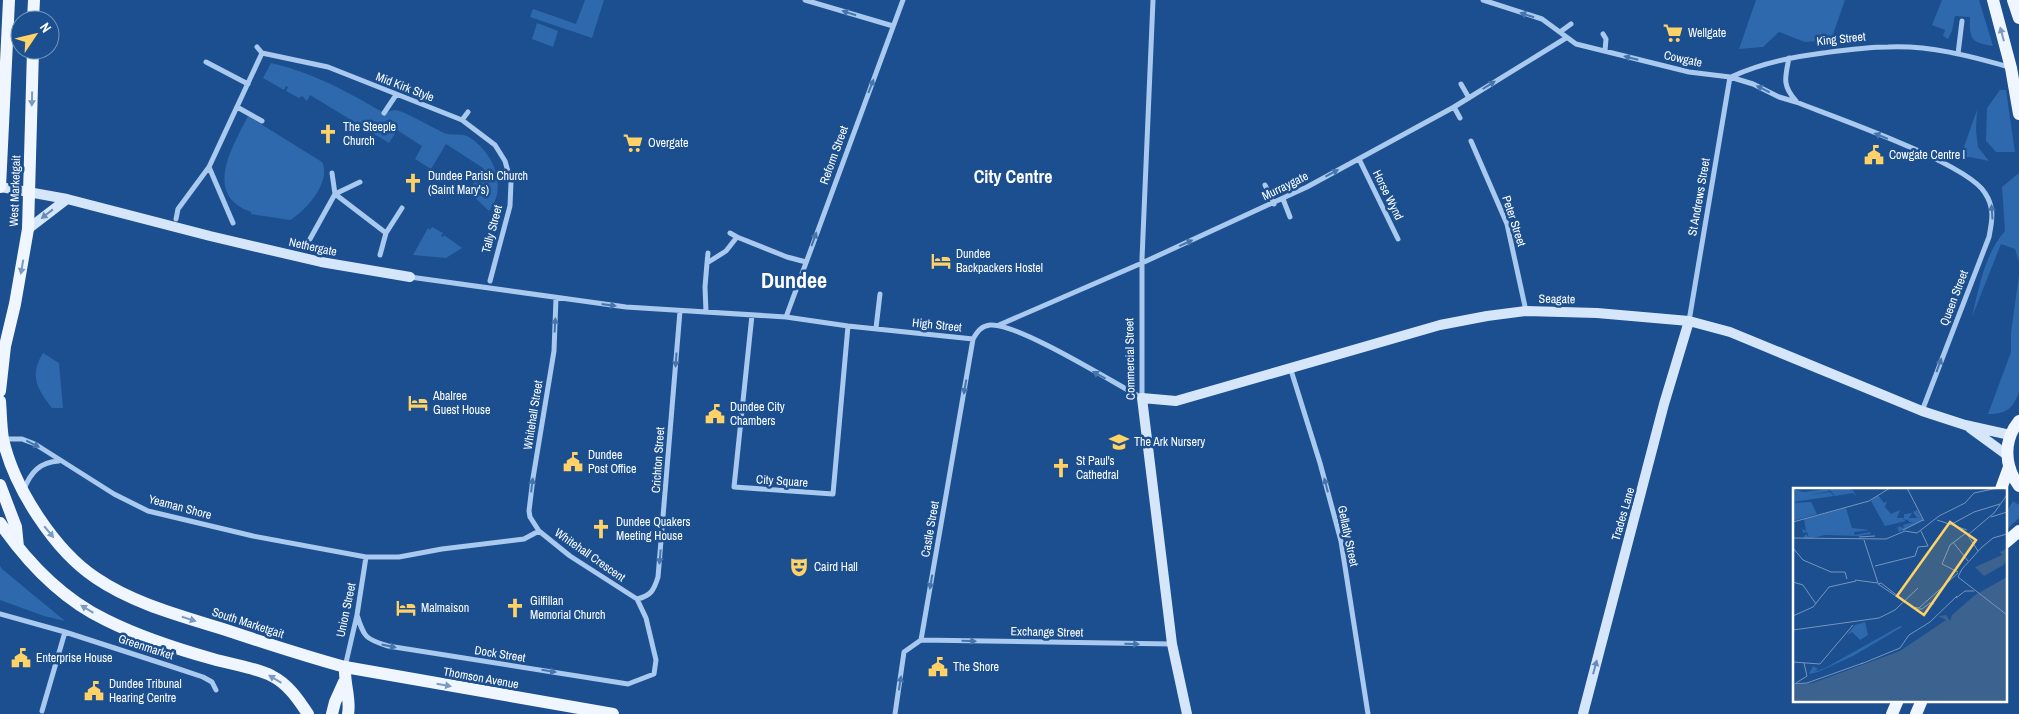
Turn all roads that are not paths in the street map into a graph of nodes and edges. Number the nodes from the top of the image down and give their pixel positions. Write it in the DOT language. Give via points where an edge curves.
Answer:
graph roads {
  1 [pos="9,0"];
  2 [pos="805,0"];
  3 [pos="903,0"];
  4 [pos="1153,0"];
  5 [pos="1483,0"];
  6 [pos="1993,0"];
  7 [pos="2014,0"];
  8 [pos="2019,18"];
  9 [pos="1962,21"];
  10 [pos="1571,24"];
  11 [pos="893,26"];
  12 [pos="1560,32"];
  13 [pos="1603,34"];
  14 [pos="1566,38"];
  15 [pos="257,46"];
  16 [pos="1605,51"];
  17 [pos="262,53"];
  18 [pos="1958,54"];
  19 [pos="1789,58"];
  20 [pos="33,60"];
  21 [pos="206,62"];
  22 [pos="2015,69"];
  23 [pos="1730,77"];
  24 [pos="248,84"];
  25 [pos="1461,84"];
  26 [pos="396,94"];
  27 [pos="1470,98"];
  28 [pos="1796,102"];
  29 [pos="237,107"];
  30 [pos="1454,107"];
  31 [pos="468,112"];
  32 [pos="384,114"];
  33 [pos="2019,114"];
  34 [pos="1460,118"];
  35 [pos="462,120"];
  36 [pos="262,121"];
  37 [pos="1471,141"];
  38 [pos="1359,159"];
  39 [pos="210,167"];
  40 [pos="332,174"];
  41 [pos="360,182"];
  42 [pos="512,182"];
  43 [pos="1265,185"];
  44 [pos="0,187"];
  45 [pos="1985,192"];
  46 [pos="29,193"];
  47 [pos="335,194"];
  48 [pos="66,199"];
  49 [pos="1283,199"];
  50 [pos="1274,204"];
  51 [pos="402,208"];
  52 [pos="1290,217"];
  53 [pos="176,219"];
  54 [pos="234,222"];
  55 [pos="28,229"];
  56 [pos="386,233"];
  57 [pos="730,233"];
  58 [pos="737,237"];
  59 [pos="310,239"];
  60 [pos="1398,239"];
  61 [pos="708,253"];
  62 [pos="380,254"];
  63 [pos="806,262"];
  64 [pos="707,263"];
  65 [pos="1142,263"];
  66 [pos="410,277"];
  67 [pos="490,281"];
  68 [pos="880,294"];
  69 [pos="556,298"];
  70 [pos="626,307"];
  71 [pos="680,311"];
  72 [pos="1526,311"];
  73 [pos="706,312"];
  74 [pos="752,315"];
  75 [pos="786,317"];
  76 [pos="1688,321"];
  77 [pos="999,325"];
  78 [pos="848,326"];
  79 [pos="876,328"];
  80 [pos="973,339"];
  81 [pos="1290,367"];
  82 [pos="0,391"];
  83 [pos="1142,398"];
  84 [pos="0,402"];
  85 [pos="1922,411"];
  86 [pos="2019,421"];
  87 [pos="1965,425"];
  88 [pos="2010,435"];
  89 [pos="1,442"];
  90 [pos="60,461"];
  91 [pos="2008,461"];
  92 [pos="0,485"];
  93 [pos="2019,486"];
  94 [pos="2001,488"];
  95 [pos="23,491"];
  96 [pos="0,523"];
  97 [pos="539,531"];
  98 [pos="2019,531"];
  99 [pos="0,532"];
  100 [pos="2006,542"];
  101 [pos="18,549"];
  102 [pos="366,557"];
  103 [pos="637,599"];
  104 [pos="0,614"];
  105 [pos="357,615"];
  106 [pos="65,632"];
  107 [pos="921,640"];
  108 [pos="1172,644"];
  109 [pos="345,667"];
  110 [pos="344,682"];
  111 [pos="216,690"];
  112 [pos="1897,702"];
  113 [pos="1921,702"];
  114 [pos="42,711"];
  115 [pos="308,714"];
  116 [pos="332,714"];
  117 [pos="348,714"];
  118 [pos="612,714"];
  119 [pos="895,714"];
  120 [pos="1187,714"];
  121 [pos="1368,714"];
  122 [pos="1583,714"];
  123 [pos="1892,714"];
  124 [pos="1916,714"];
  1 -- 44 [label="main road, West Marketgait"];
  11 -- 2 [label="street, one-way"];
  3 -- 11 [label="street, Reform Street"];
  4 -- 65 [label="street, Commercial Street"];
  12 -- 5 [label="street, one-way" via="1542,19"];
  22 -- 6 [label="main road, one-way"];
  7 -- 8 [label="main road"];
  9 -- 18 [label="street"];
  10 -- 12 [label="street"];
  63 -- 11 [label="street, Reform Street, one-way"];
  12 -- 14 [label="street"];
  13 -- 16 [label="street"];
  14 -- 16 [label="street, Cowgate" via="1576,44"];
  27 -- 14 [label="street, Murraygate, one-way"];
  15 -- 17 [label="street"];
  23 -- 16 [label="street, Cowgate, one-way" via="1689,72"];
  17 -- 24 [label="street"];
  17 -- 26 [label="street, Mid Kirk Style" via="328,68"];
  18 -- 19 [label="street, King Street" via="1890,47"];
  18 -- 22 [label="street, King Street"];
  19 -- 23 [label="street, King Street"];
  19 -- 28 [label="street" via="1785,83"];
  20 -- 46 [label="main road, West Marketgait, one-way"];
  21 -- 24 [label="street"];
  22 -- 33 [label="main road"];
  28 -- 23 [label="street, Cowgate, one-way"];
  23 -- 76 [label="street, St Andrews Street"];
  24 -- 29 [label="street"];
  25 -- 27 [label="street"];
  26 -- 32 [label="street"];
  26 -- 35 [label="street, Mid Kirk Style"];
  27 -- 30 [label="street, Murraygate"];
  45 -- 28 [label="street, Cowgate, one-way" via="1975,181 1958,171"];
  29 -- 36 [label="street"];
  29 -- 39 [label="street"];
  30 -- 34 [label="street"];
  30 -- 38 [label="street, Murraygate"];
  31 -- 35 [label="street"];
  35 -- 42 [label="street, Mid Kirk Style" via="495,145 505,160"];
  37 -- 72 [label="street, Peter Street" via="1507,224"];
  49 -- 38 [label="street, Murraygate, one-way"];
  38 -- 60 [label="street, Horse Wynd"];
  39 -- 53 [label="street" via="178,209"];
  39 -- 54 [label="street"];
  40 -- 47 [label="street"];
  41 -- 47 [label="street"];
  42 -- 67 [label="street, Tally Street" via="510,206"];
  43 -- 50 [label="street"];
  44 -- 46 [label="street, Nethergate"];
  85 -- 45 [label="street, Queen Street, one-way" via="1989,237 1993,218"];
  46 -- 48 [label="street, Nethergate"];
  46 -- 55 [label="main road, West Marketgait"];
  47 -- 56 [label="street"];
  47 -- 59 [label="street"];
  48 -- 55 [label="street, one-way"];
  48 -- 66 [label="street, Nethergate" via="321,262"];
  49 -- 50 [label="street, Murraygate"];
  49 -- 52 [label="street"];
  65 -- 50 [label="street, Murraygate, one-way"];
  51 -- 56 [label="street"];
  55 -- 82 [label="main road, West Marketgait, one-way" via="5,346"];
  56 -- 62 [label="street"];
  57 -- 58 [label="street"];
  58 -- 63 [label="street"];
  58 -- 64 [label="street" via="726,251"];
  61 -- 64 [label="street"];
  63 -- 75 [label="street, Reform Street"];
  64 -- 73 [label="street"];
  65 -- 77 [label="street, Murraygate"];
  65 -- 83 [label="street, Commercial Street"];
  66 -- 69 [label="street, Nethergate"];
  68 -- 79 [label="street"];
  69 -- 70 [label="street, Nethergate, one-way"];
  97 -- 69 [label="street, Whitehall Street, one-way" via="533,525 529,511 554,352"];
  70 -- 71 [label="street, High Street"];
  71 -- 73 [label="street, High Street"];
  71 -- 103 [label="street, Crichton Street, one-way" via="658,577 647,597"];
  72 -- 76 [label="street, Seagate"];
  72 -- 81 [label="street, Seagate" via="1440,324"];
  73 -- 74 [label="street, High Street"];
  74 -- 75 [label="street, High Street"];
  74 -- 78 [label="street, City Square" via="734,487 833,494"];
  75 -- 78 [label="street, High Street"];
  76 -- 85 [label="street, Seagate" via="1730,332"];
  122 -- 76 [label="street, Trades Lane, one-way"];
  77 -- 80 [label="street, High Street" via="988,325"];
  83 -- 77 [label="street, one-way" via="1030,337"];
  78 -- 79 [label="street, High Street"];
  79 -- 80 [label="street, High Street"];
  80 -- 107 [label="street, Castle Street, one-way"];
  81 -- 83 [label="street, Seagate" via="1176,402"];
  121 -- 81 [label="street, Gellatly Street, one-way" via="1341,541"];
  83 -- 108 [label="street, Commercial Street"];
  84 -- 89 [label="main road"];
  85 -- 87 [label="street, Seagate"];
  86 -- 88 [label="main road"];
  87 -- 88 [label="street, Seagate"];
  87 -- 91 [label="street, Seagate"];
  88 -- 91 [label="main road"];
  89 -- 90 [label="street, Yeaman Shore, one-way" via="22,439"];
  89 -- 95 [label="main road"];
  90 -- 95 [label="street" via="40,465"];
  90 -- 102 [label="street, Yeaman Shore" via="148,511 253,536"];
  91 -- 93 [label="main road"];
  91 -- 94 [label="main road"];
  92 -- 101 [label="main road" via="16,527"];
  95 -- 109 [label="main road, South Marketgait, one-way" via="43,524 64,549 96,578 143,602"];
  96 -- 101 [label="main road"];
  97 -- 102 [label="street, Whitehall Crescent" via="524,538 400,557"];
  97 -- 103 [label="street, Whitehall Crescent" via="570,556"];
  98 -- 100 [label="main road"];
  99 -- 101 [label="main road"];
  115 -- 101 [label="main road, one-way" via="291,690 271,675 185,651 104,619 76,602"];
  102 -- 105 [label="street, Union Street"];
  105 -- 103 [label="street, Dock Street, one-way" via="362,631 370,641 388,646 628,684 654,674 656,660 646,618"];
  104 -- 106 [label="street, Greenmarket"];
  105 -- 109 [label="street, Union Street"];
  106 -- 111 [label="street, Greenmarket" via="203,677 212,682"];
  106 -- 114 [label="street"];
  107 -- 108 [label="street, Exchange Street, one-way"];
  119 -- 107 [label="street, one-way" via="904,652"];
  108 -- 120 [label="street, Commercial Street"];
  109 -- 110 [label="main road"];
  109 -- 118 [label="main road, Thomson Avenue, one-way"];
  110 -- 116 [label="main road"];
  110 -- 117 [label="main road" via="350,706"];
  112 -- 123 [label="main road"];
  113 -- 124 [label="main road"];
}
